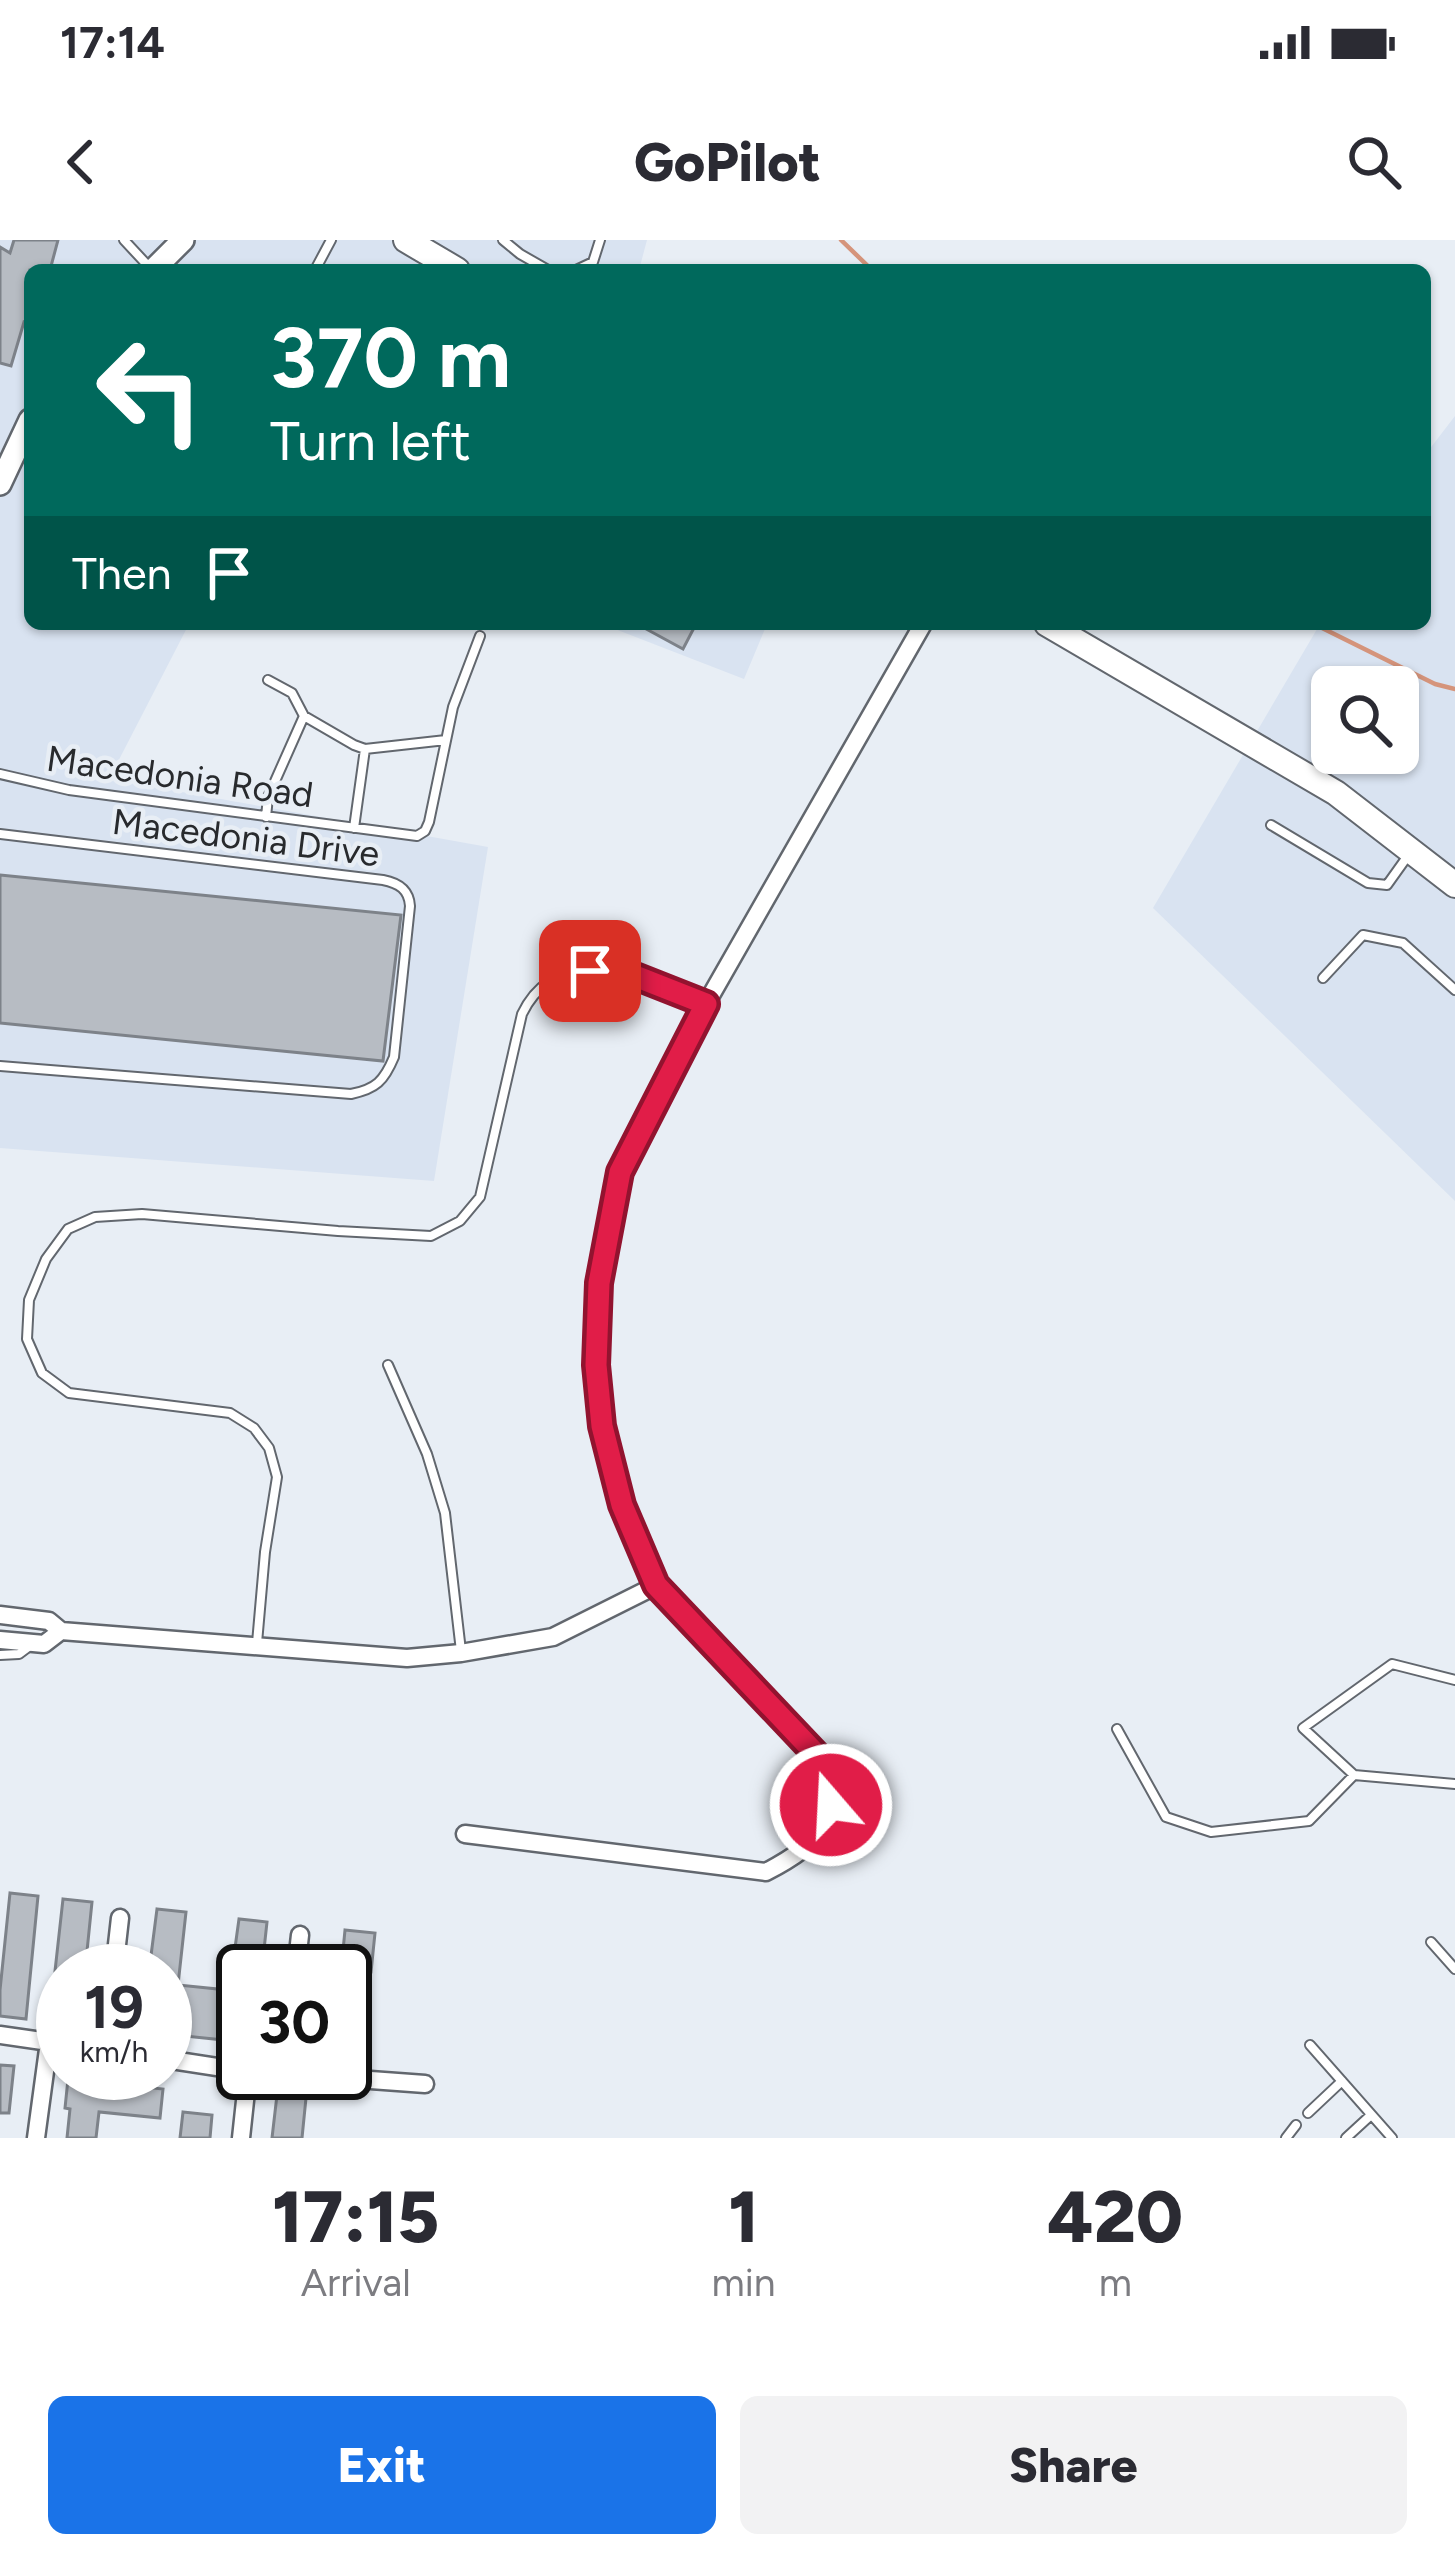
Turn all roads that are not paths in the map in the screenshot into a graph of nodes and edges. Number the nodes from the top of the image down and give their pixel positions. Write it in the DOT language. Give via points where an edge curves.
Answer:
graph roads {
  1 [pos="124,240"];
  2 [pos="184,240"];
  3 [pos="406,240"];
  4 [pos="503,240"];
  5 [pos="444,259"];
  6 [pos="146,264"];
  7 [pos="158,264"];
  8 [pos="538,264"];
  9 [pos="24,433"];
  10 [pos="0,484"];
  11 [pos="920,630"];
  12 [pos="1057,630"];
  13 [pos="480,636"];
  14 [pos="268,680"];
  15 [pos="304,716"];
  16 [pos="446,740"];
  17 [pos="365,749"];
  18 [pos="0,774"];
  19 [pos="266,817"];
  20 [pos="1270,825"];
  21 [pos="354,828"];
  22 [pos="0,834"];
  23 [pos="1412,851"];
  24 [pos="1455,885"];
  25 [pos="1323,978"];
  26 [pos="1455,990"];
  27 [pos="706,1004"];
  28 [pos="0,1066"];
  29 [pos="388,1365"];
  30 [pos="656,1585"];
  31 [pos="6,1616"];
  32 [pos="61,1631"];
  33 [pos="4,1645"];
  34 [pos="257,1646"];
  35 [pos="461,1653"];
  36 [pos="1455,1680"];
  37 [pos="1117,1729"];
  38 [pos="1354,1775"];
  39 [pos="1455,1784"];
  40 [pos="465,1834"];
  41 [pos="120,1918"];
  42 [pos="300,1935"];
  43 [pos="1431,1942"];
  44 [pos="117,1944"];
  45 [pos="299,1944"];
  46 [pos="1455,1970"];
  47 [pos="0,2035"];
  48 [pos="36,2040"];
  49 [pos="1310,2045"];
  50 [pos="372,2080"];
  51 [pos="1342,2081"];
  52 [pos="425,2084"];
  53 [pos="44,2100"];
  54 [pos="244,2100"];
  55 [pos="1308,2113"];
  56 [pos="1371,2114"];
  57 [pos="1296,2125"];
  58 [pos="36,2138"];
  59 [pos="242,2138"];
  60 [pos="1286,2138"];
  61 [pos="1346,2138"];
  62 [pos="1393,2138"];
  1 -- 6 [label="lane"];
  2 -- 7 [label="street"];
  3 -- 5 [label="main road"];
  4 -- 8 [label="lane"];
  9 -- 10 [label="street"];
  11 -- 27 [label="street"];
  12 -- 23 [label="main road" via="1336,793"];
  13 -- 16 [label="lane"];
  14 -- 15 [label="lane" via="292,693"];
  15 -- 17 [label="lane"];
  15 -- 19 [label="lane"];
  16 -- 17 [label="lane"];
  16 -- 21 [label="lane, Macedonia Road" via="425,831"];
  17 -- 21 [label="lane"];
  18 -- 19 [label="lane, Macedonia Road"];
  19 -- 21 [label="lane, Macedonia Road"];
  20 -- 23 [label="lane" via="1368,883 1387,885"];
  22 -- 28 [label="lane, Macedonia Drive" via="383,880 404,890 410,906 394,1057 371,1090"];
  23 -- 24 [label="main road"];
  25 -- 26 [label="lane" via="1363,935 1403,943"];
  27 -- 30 [label="street" via="620,1172 599,1283 602,1426 622,1505"];
  27 -- 34 [label="lane" via="635,976 590,971 557,975 532,993 480,1197 460,1221 431,1236 95,1216 68,1229 46,1258 29,1300 27,1339 42,1373 69,1393 230,1413 269,1448 277,1477"];
  29 -- 35 [label="lane" via="445,1513"];
  30 -- 35 [label="street" via="553,1637"];
  30 -- 40 [label="street" via="815,1753 831,1805 821,1834 766,1872"];
  31 -- 32 [label="street" via="49,1621"];
  31 -- 33 [label="lane"];
  32 -- 33 [label="street" via="44,1644"];
  32 -- 34 [label="street"];
  34 -- 35 [label="street" via="407,1658"];
  36 -- 38 [label="lane" via="1392,1664 1304,1728"];
  37 -- 38 [label="lane" via="1166,1817 1211,1832 1309,1821"];
  38 -- 39 [label="lane"];
  41 -- 44 [label="street"];
  42 -- 45 [label="street"];
  43 -- 46 [label="lane"];
  47 -- 48 [label="street"];
  49 -- 51 [label="lane"];
  50 -- 52 [label="street"];
  51 -- 55 [label="lane"];
  51 -- 56 [label="lane"];
  53 -- 58 [label="street"];
  54 -- 59 [label="street"];
  56 -- 61 [label="lane"];
  56 -- 62 [label="lane"];
  57 -- 60 [label="lane"];
}
